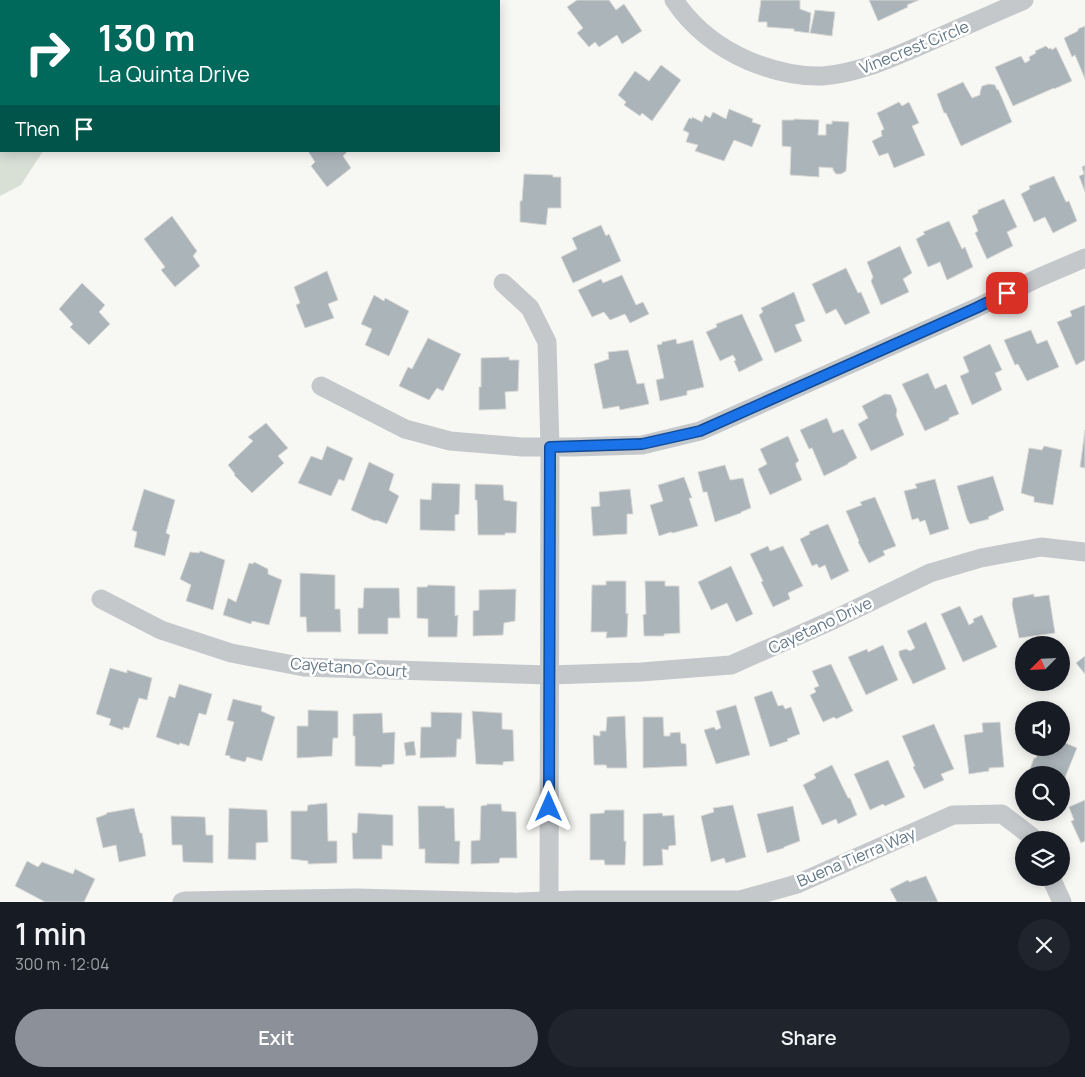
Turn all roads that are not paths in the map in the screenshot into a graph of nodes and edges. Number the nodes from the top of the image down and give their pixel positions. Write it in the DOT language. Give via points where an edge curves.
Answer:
graph roads {
  1 [pos="674,0"];
  2 [pos="1024,0"];
  3 [pos="987,8"];
  4 [pos="1085,258"];
  5 [pos="504,283"];
  6 [pos="321,386"];
  7 [pos="550,447"];
  8 [pos="1085,552"];
  9 [pos="101,599"];
  10 [pos="549,675"];
  11 [pos="1024,831"];
  12 [pos="1055,886"];
  13 [pos="182,902"];
  14 [pos="514,902"];
  15 [pos="519,902"];
  16 [pos="548,902"];
  17 [pos="1062,902"];
  1 -- 3 [label="street, Vinecrest Circle" via="707,36 733,54 768,69 822,76 878,64"];
  2 -- 3 [label="street, Vinecrest Circle"];
  4 -- 7 [label="street" via="700,431 642,444"];
  5 -- 7 [label="street" via="530,308 547,342"];
  6 -- 7 [label="street" via="406,429 450,441"];
  7 -- 10 [label="street"];
  8 -- 10 [label="street, Cayetano Drive" via="1041,547 981,558 930,573 731,666"];
  9 -- 10 [label="street, Cayetano Court" via="161,630 231,653 304,667"];
  10 -- 16 [label="street"];
  11 -- 16 [label="street, Buena Tierra Way" via="1002,814 953,815 797,884 740,900"];
  12 -- 17 [label="street"];
  13 -- 14 [label="street" via="356,898"];
  15 -- 16 [label="street, Buena Tierra Way"];
}
